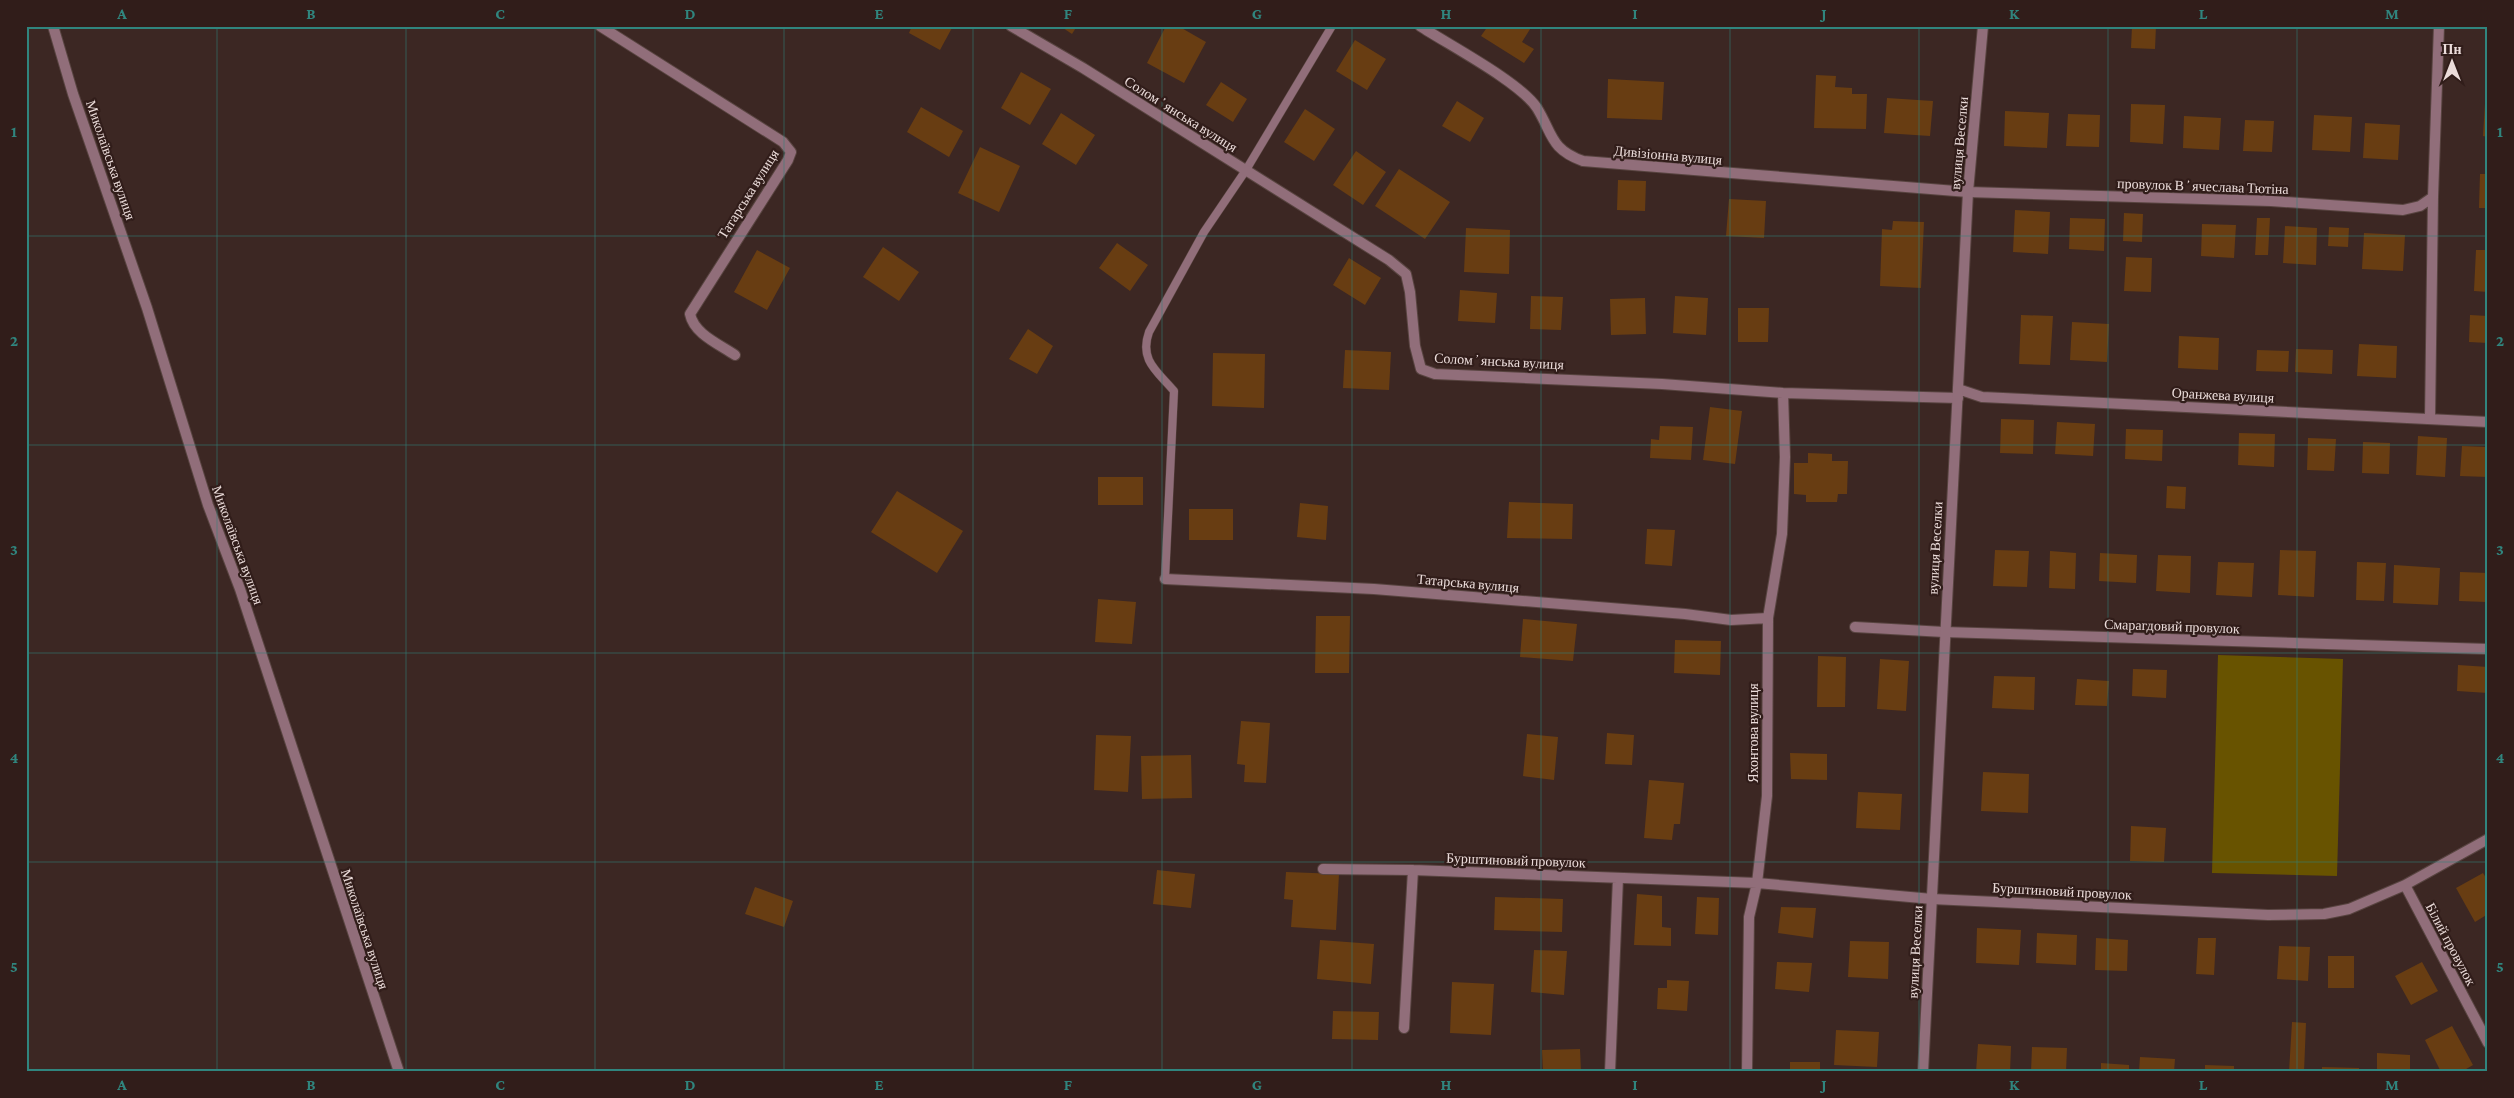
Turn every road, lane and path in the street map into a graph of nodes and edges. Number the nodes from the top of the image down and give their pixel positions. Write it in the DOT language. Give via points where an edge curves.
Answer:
graph roads {
  1 [pos="52,26"];
  2 [pos="600,26"];
  3 [pos="1011,26"];
  4 [pos="1332,26"];
  5 [pos="1420,26"];
  6 [pos="1983,26"];
  7 [pos="2440,26"];
  8 [pos="1246,170"];
  9 [pos="1968,192"];
  10 [pos="2433,197"];
  11 [pos="736,355"];
  12 [pos="1783,393"];
  13 [pos="1958,393"];
  14 [pos="2430,419"];
  15 [pos="2488,422"];
  16 [pos="1165,579"];
  17 [pos="1768,618"];
  18 [pos="1855,627"];
  19 [pos="1944,632"];
  20 [pos="2488,649"];
  21 [pos="2488,839"];
  22 [pos="1323,869"];
  23 [pos="1413,870"];
  24 [pos="1618,878"];
  25 [pos="1757,883"];
  26 [pos="2405,885"];
  27 [pos="1932,899"];
  28 [pos="1404,1028"];
  29 [pos="2488,1043"];
  30 [pos="399,1072"];
  31 [pos="1610,1072"];
  32 [pos="1747,1072"];
  33 [pos="1922,1072"];
  1 -- 30 [label="street, Миколаївська вулиця" via="147,308 208,505 240,590"];
  2 -- 11 [label="street, Татарська вулиця" via="783,142 791,152 690,314 691,321 701,332"];
  3 -- 8 [label="street, Соломʼянська вулиця"];
  4 -- 8 [label="lane"];
  5 -- 9 [label="street, Дивізіонна вулиця" via="1518,88 1536,107 1551,137 1566,155 1583,161"];
  6 -- 9 [label="street, вулиця Веселки"];
  7 -- 10 [label="street"];
  8 -- 12 [label="street, Соломʼянська вулиця" via="1345,231 1406,274 1421,368 1435,374"];
  8 -- 16 [label="lane" via="1204,232 1148,332 1144,345 1147,358 1174,391"];
  9 -- 10 [label="street, провулок Вʼячеслава Тютіна" via="2271,201 2403,210 2420,206"];
  9 -- 13 [label="street, вулиця Веселки"];
  10 -- 14 [label="street"];
  12 -- 13 [label="street, Соломʼянська вулиця"];
  12 -- 17 [label="street, Яхонтова вулиця" via="1782,534"];
  13 -- 14 [label="street, Оранжева вулиця" via="1982,397"];
  13 -- 19 [label="street, вулиця Веселки"];
  14 -- 15 [label="street, Оранжева вулиця"];
  16 -- 17 [label="street, Татарська вулиця" via="1374,589 1731,620"];
  17 -- 25 [label="street, Яхонтова вулиця" via="1767,796"];
  18 -- 19 [label="street, Смарагдовий провулок"];
  19 -- 20 [label="street, Смарагдовий провулок"];
  19 -- 27 [label="street, вулиця Веселки"];
  21 -- 26 [label="street, Бурштиновий провулок"];
  22 -- 23 [label="street, Бурштиновий провулок"];
  23 -- 24 [label="street, Бурштиновий провулок"];
  23 -- 28 [label="street"];
  24 -- 25 [label="street, Бурштиновий провулок"];
  24 -- 31 [label="street"];
  25 -- 27 [label="street, Бурштиновий провулок"];
  25 -- 32 [label="street, Яхонтова вулиця" via="1749,917"];
  26 -- 27 [label="street, Бурштиновий провулок" via="2349,909 2324,914 2258,914"];
  26 -- 29 [label="street, Білий провулок"];
  27 -- 33 [label="street, вулиця Веселки"];
}
